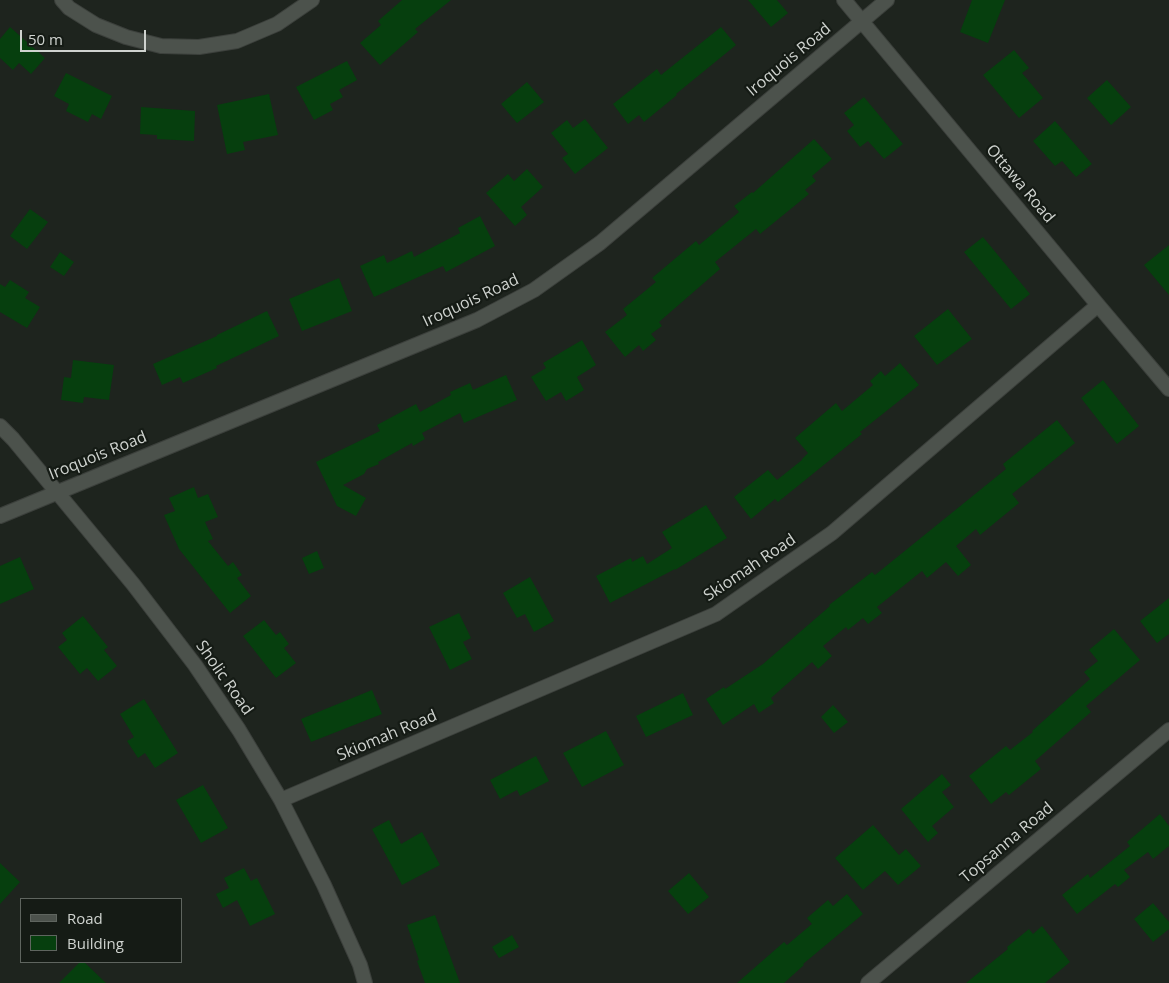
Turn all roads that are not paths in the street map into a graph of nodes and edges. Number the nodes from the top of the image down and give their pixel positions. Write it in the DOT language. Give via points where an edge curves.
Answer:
graph roads {
  1 [pos="62,0"];
  2 [pos="312,0"];
  3 [pos="844,0"];
  4 [pos="887,0"];
  5 [pos="862,21"];
  6 [pos="1098,305"];
  7 [pos="1169,389"];
  8 [pos="0,426"];
  9 [pos="57,492"];
  10 [pos="0,516"];
  11 [pos="1169,730"];
  12 [pos="281,800"];
  13 [pos="365,983"];
  14 [pos="868,983"];
  1 -- 2 [label="street" via="96,25 126,37 161,46 199,47 237,41 277,24"];
  3 -- 5 [label="street, Ottawa Road"];
  4 -- 5 [label="street, Iroquois Road"];
  5 -- 6 [label="street, Ottawa Road"];
  5 -- 9 [label="street, Iroquois Road" via="600,243 534,290 477,320"];
  6 -- 7 [label="street, Ottawa Road"];
  6 -- 12 [label="street, Skiomah Road" via="832,533 716,614"];
  8 -- 9 [label="street, Sholic Road"];
  9 -- 10 [label="street, Iroquois Road"];
  9 -- 12 [label="street, Sholic Road" via="195,665"];
  11 -- 14 [label="street, Topsanna Road"];
  12 -- 13 [label="street, Sholic Road" via="324,885"];
}
